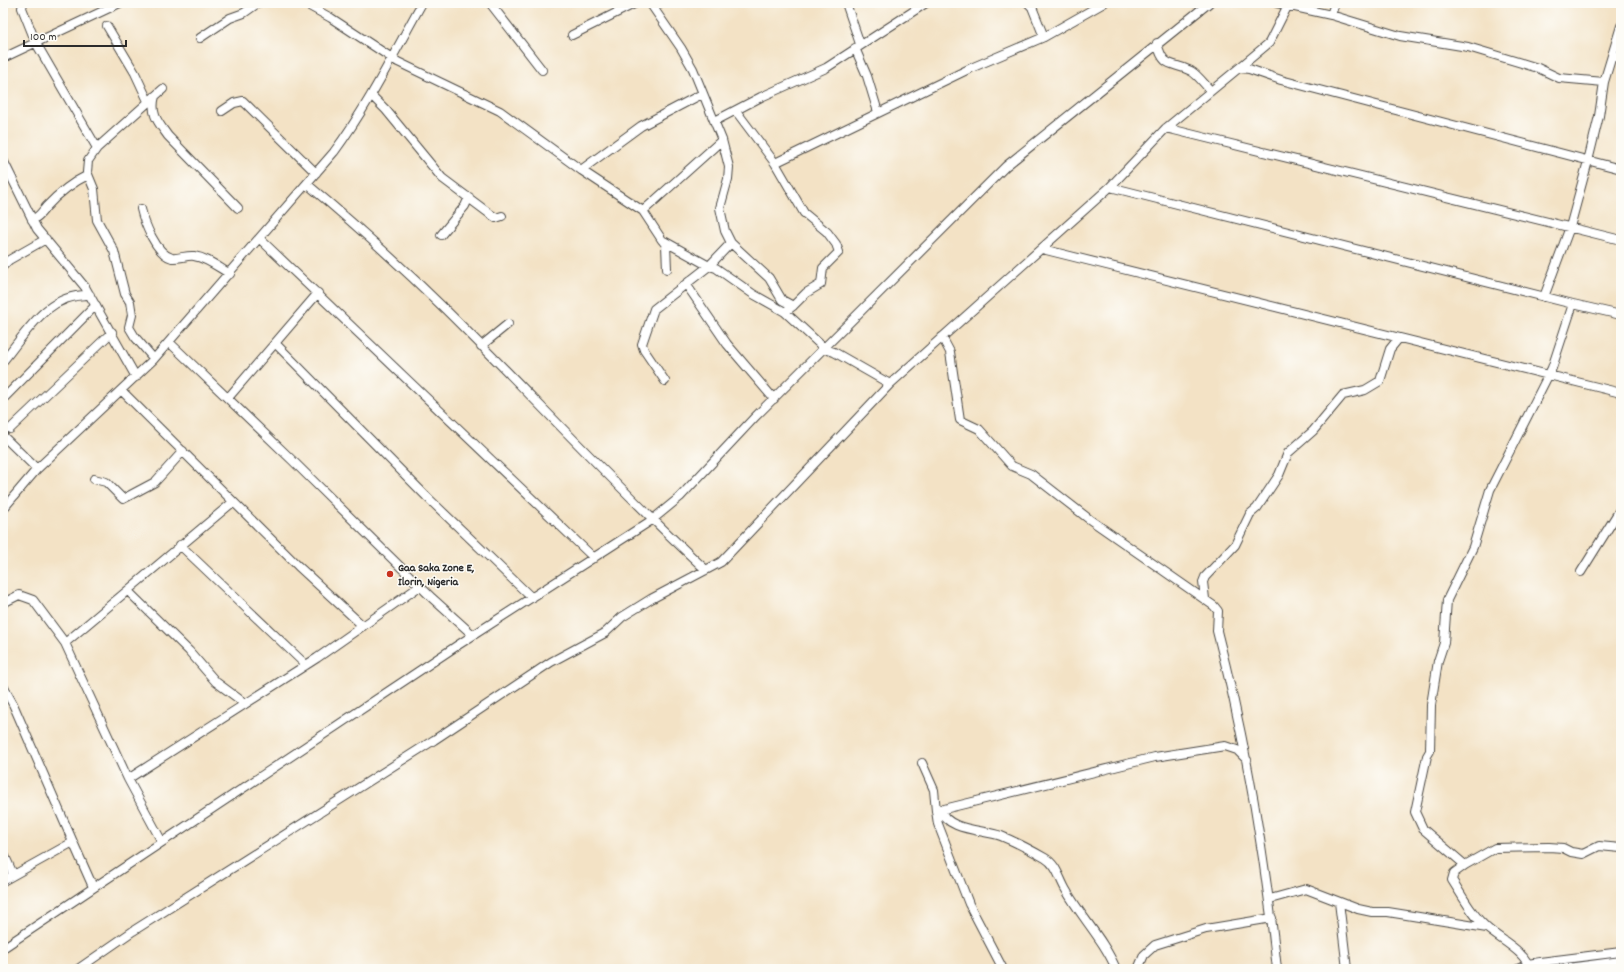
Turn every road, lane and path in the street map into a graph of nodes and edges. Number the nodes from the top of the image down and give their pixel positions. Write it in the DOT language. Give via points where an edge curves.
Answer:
graph roads {
  1 [pos="23,3"];
  2 [pos="120,3"];
  3 [pos="258,3"];
  4 [pos="422,3"];
  5 [pos="490,3"];
  6 [pos="636,3"];
  7 [pos="846,3"];
  8 [pos="926,3"];
  9 [pos="1028,3"];
  10 [pos="1104,3"];
  11 [pos="1209,3"];
  12 [pos="1277,3"];
  13 [pos="1335,3"];
  14 [pos="307,4"];
  15 [pos="655,4"];
  16 [pos="1287,7"];
  17 [pos="1331,15"];
  18 [pos="107,26"];
  19 [pos="1621,26"];
  20 [pos="572,35"];
  21 [pos="1044,37"];
  22 [pos="200,38"];
  23 [pos="36,43"];
  24 [pos="1157,43"];
  25 [pos="858,46"];
  26 [pos="1612,56"];
  27 [pos="3,58"];
  28 [pos="392,58"];
  29 [pos="1621,58"];
  30 [pos="1239,68"];
  31 [pos="542,70"];
  32 [pos="1604,82"];
  33 [pos="163,89"];
  34 [pos="1212,91"];
  35 [pos="702,94"];
  36 [pos="155,95"];
  37 [pos="371,95"];
  38 [pos="148,101"];
  39 [pos="736,111"];
  40 [pos="222,112"];
  41 [pos="878,112"];
  42 [pos="715,121"];
  43 [pos="1166,128"];
  44 [pos="722,140"];
  45 [pos="97,148"];
  46 [pos="3,160"];
  47 [pos="1588,161"];
  48 [pos="775,163"];
  49 [pos="1621,169"];
  50 [pos="582,170"];
  51 [pos="316,173"];
  52 [pos="88,175"];
  53 [pos="307,184"];
  54 [pos="1110,187"];
  55 [pos="469,198"];
  56 [pos="238,208"];
  57 [pos="141,209"];
  58 [pos="643,211"];
  59 [pos="502,216"];
  60 [pos="32,220"];
  61 [pos="1570,227"];
  62 [pos="441,235"];
  63 [pos="46,239"];
  64 [pos="260,239"];
  65 [pos="662,240"];
  66 [pos="1621,240"];
  67 [pos="731,243"];
  68 [pos="1042,249"];
  69 [pos="3,266"];
  70 [pos="709,266"];
  71 [pos="667,269"];
  72 [pos="230,274"];
  73 [pos="686,284"];
  74 [pos="318,293"];
  75 [pos="90,295"];
  76 [pos="1544,297"];
  77 [pos="1573,304"];
  78 [pos="96,305"];
  79 [pos="793,306"];
  80 [pos="785,312"];
  81 [pos="1621,315"];
  82 [pos="508,324"];
  83 [pos="112,332"];
  84 [pos="942,337"];
  85 [pos="1399,338"];
  86 [pos="169,342"];
  87 [pos="275,343"];
  88 [pos="481,346"];
  89 [pos="824,349"];
  90 [pos="154,359"];
  91 [pos="3,361"];
  92 [pos="1548,376"];
  93 [pos="136,377"];
  94 [pos="665,381"];
  95 [pos="890,384"];
  96 [pos="122,391"];
  97 [pos="1621,393"];
  98 [pos="228,398"];
  99 [pos="3,399"];
  100 [pos="774,399"];
  101 [pos="10,429"];
  102 [pos="3,436"];
  103 [pos="183,451"];
  104 [pos="37,469"];
  105 [pos="94,480"];
  106 [pos="233,502"];
  107 [pos="1621,508"];
  108 [pos="3,509"];
  109 [pos="652,520"];
  110 [pos="180,546"];
  111 [pos="594,558"];
  112 [pos="706,570"];
  113 [pos="1581,572"];
  114 [pos="420,586"];
  115 [pos="128,591"];
  116 [pos="532,598"];
  117 [pos="1205,599"];
  118 [pos="3,603"];
  119 [pos="363,626"];
  120 [pos="473,635"];
  121 [pos="65,643"];
  122 [pos="306,665"];
  123 [pos="3,686"];
  124 [pos="244,705"];
  125 [pos="1248,760"];
  126 [pos="922,763"];
  127 [pos="128,779"];
  128 [pos="938,810"];
  129 [pos="73,842"];
  130 [pos="162,842"];
  131 [pos="1621,848"];
  132 [pos="3,852"];
  133 [pos="1465,865"];
  134 [pos="13,874"];
  135 [pos="3,881"];
  136 [pos="93,887"];
  137 [pos="1270,899"];
  138 [pos="1339,902"];
  139 [pos="1272,918"];
  140 [pos="1487,928"];
  141 [pos="3,948"];
  142 [pos="1621,952"];
  143 [pos="1621,961"];
  144 [pos="1529,966"];
  145 [pos="78,969"];
  146 [pos="1003,969"];
  147 [pos="1116,969"];
  148 [pos="1138,969"];
  149 [pos="1277,969"];
  150 [pos="1347,969"];
  151 [pos="1518,969"];
  152 [pos="1560,969"];
  1 -- 23 [label="street" via="22,8"];
  2 -- 23 [label="street"];
  3 -- 22 [label="street"];
  4 -- 28 [label="street"];
  5 -- 31 [label="street"];
  6 -- 20 [label="street"];
  7 -- 25 [label="street"];
  8 -- 25 [label="street"];
  9 -- 21 [label="street"];
  10 -- 21 [label="street"];
  11 -- 24 [label="street"];
  12 -- 16 [label="street"];
  13 -- 17 [label="street"];
  14 -- 28 [label="street"];
  15 -- 35 [label="street" via="693,70"];
  16 -- 17 [label="street"];
  16 -- 30 [label="street" via="1269,43"];
  17 -- 32 [label="street" via="1400,36 1468,47 1538,68 1559,78"];
  18 -- 38 [label="street" via="135,73"];
  19 -- 26 [label="street"];
  21 -- 41 [label="street" via="970,68"];
  23 -- 27 [label="street"];
  23 -- 45 [label="street"];
  24 -- 34 [label="street" via="1168,64 1191,72"];
  24 -- 89 [label="street" via="1006,166"];
  25 -- 39 [label="street" via="826,68"];
  25 -- 41 [label="street"];
  26 -- 29 [label="street"];
  26 -- 32 [label="street"];
  28 -- 37 [label="street"];
  28 -- 50 [label="street" via="500,111"];
  30 -- 34 [label="street"];
  30 -- 47 [label="street"];
  32 -- 47 [label="street"];
  33 -- 36 [label="street"];
  34 -- 43 [label="street"];
  35 -- 42 [label="street"];
  35 -- 50 [label="street" via="641,126"];
  36 -- 38 [label="street"];
  36 -- 56 [label="street" via="152,106 160,125"];
  37 -- 51 [label="street" via="349,132"];
  37 -- 55 [label="street" via="442,178"];
  38 -- 45 [label="street"];
  39 -- 42 [label="street"];
  39 -- 48 [label="street"];
  40 -- 51 [label="street" via="234,103 243,101"];
  41 -- 48 [label="street"];
  42 -- 44 [label="street"];
  43 -- 54 [label="street"];
  43 -- 61 [label="street"];
  44 -- 58 [label="street"];
  44 -- 67 [label="street" via="729,172 720,214"];
  45 -- 52 [label="street" via="86,166"];
  46 -- 60 [label="street"];
  47 -- 49 [label="street"];
  47 -- 61 [label="street"];
  48 -- 79 [label="street" via="804,213 827,232 839,252 823,268 821,284 806,293"];
  50 -- 58 [label="street"];
  51 -- 53 [label="street"];
  52 -- 60 [label="street" via="64,189 39,217"];
  52 -- 90 [label="street" via="94,189 98,220 114,251 125,294 130,302 132,315 129,327"];
  53 -- 64 [label="street"];
  53 -- 88 [label="street" via="392,259"];
  54 -- 68 [label="street"];
  54 -- 76 [label="street"];
  55 -- 59 [label="street" via="496,218"];
  55 -- 62 [label="street"];
  57 -- 72 [label="street" via="149,233 166,254 172,258 194,256 209,261"];
  58 -- 65 [label="street"];
  60 -- 63 [label="street"];
  61 -- 66 [label="street"];
  61 -- 76 [label="street"];
  63 -- 69 [label="street"];
  63 -- 75 [label="street"];
  64 -- 72 [label="street"];
  64 -- 74 [label="street"];
  65 -- 70 [label="street"];
  65 -- 71 [label="street" via="666,245"];
  67 -- 70 [label="street"];
  67 -- 79 [label="street" via="769,278 782,300"];
  68 -- 84 [label="street"];
  68 -- 85 [label="street"];
  70 -- 73 [label="street"];
  70 -- 80 [label="street"];
  72 -- 86 [label="street"];
  73 -- 94 [label="street" via="656,306 643,340 644,350"];
  73 -- 100 [label="street" via="727,344"];
  74 -- 87 [label="street"];
  74 -- 111 [label="street"];
  75 -- 78 [label="street"];
  75 -- 91 [label="street" via="75,295 45,310"];
  76 -- 77 [label="street"];
  77 -- 81 [label="street"];
  77 -- 92 [label="street"];
  78 -- 83 [label="street"];
  78 -- 99 [label="street"];
  79 -- 80 [label="street"];
  80 -- 89 [label="street"];
  82 -- 88 [label="street"];
  83 -- 93 [label="street"];
  83 -- 101 [label="street"];
  84 -- 95 [label="street"];
  84 -- 117 [label="street" via="950,352 960,420 979,429 1012,466 1031,474 1089,519"];
  85 -- 92 [label="street"];
  85 -- 117 [label="street" via="1390,349 1380,381 1365,390 1343,395 1312,431 1288,453 1279,475 1257,508 1250,514 1235,545 1205,577"];
  86 -- 90 [label="street"];
  86 -- 98 [label="street"];
  87 -- 98 [label="street"];
  87 -- 116 [label="street" via="426,496"];
  88 -- 109 [label="street"];
  89 -- 95 [label="street" via="834,352"];
  89 -- 100 [label="street"];
  90 -- 93 [label="street"];
  92 -- 97 [label="street"];
  92 -- 133 [label="street" via="1490,490 1473,547 1447,600 1444,643 1438,661 1431,705 1430,751 1415,812 1423,829"];
  93 -- 96 [label="street"];
  95 -- 112 [label="street" via="720,562"];
  96 -- 103 [label="street"];
  96 -- 104 [label="street"];
  98 -- 114 [label="street"];
  100 -- 109 [label="street" via="680,497"];
  102 -- 104 [label="street"];
  103 -- 105 [label="street" via="155,482 123,499 106,482"];
  103 -- 106 [label="street"];
  104 -- 108 [label="street"];
  106 -- 110 [label="street"];
  106 -- 119 [label="street"];
  107 -- 113 [label="street"];
  109 -- 111 [label="street"];
  109 -- 112 [label="street"];
  110 -- 115 [label="street"];
  110 -- 122 [label="street"];
  111 -- 116 [label="street"];
  112 -- 145 [label="street" via="651,599 604,633 551,662"];
  114 -- 119 [label="street"];
  114 -- 120 [label="street"];
  115 -- 121 [label="street"];
  115 -- 124 [label="street" via="189,651 216,682"];
  116 -- 120 [label="street"];
  117 -- 125 [label="street" via="1218,611 1217,631"];
  118 -- 121 [label="street" via="20,595 33,600"];
  119 -- 122 [label="street"];
  120 -- 130 [label="street"];
  121 -- 127 [label="street"];
  122 -- 124 [label="street"];
  123 -- 129 [label="street"];
  124 -- 127 [label="street"];
  125 -- 128 [label="street" via="1237,750 1225,746 1154,757"];
  125 -- 137 [label="street"];
  126 -- 128 [label="street" via="934,790"];
  127 -- 130 [label="street"];
  128 -- 146 [label="street" via="938,824 969,904"];
  128 -- 147 [label="street" via="955,824 1001,836 1052,862 1066,890 1110,954"];
  129 -- 134 [label="street"];
  129 -- 136 [label="street"];
  130 -- 136 [label="street"];
  131 -- 133 [label="street" via="1599,846 1583,854 1563,848 1495,848"];
  132 -- 134 [label="street"];
  133 -- 140 [label="street" via="1454,874 1452,880 1465,902"];
  134 -- 135 [label="street"];
  136 -- 141 [label="street"];
  137 -- 138 [label="street" via="1306,889"];
  137 -- 139 [label="street"];
  138 -- 140 [label="street" via="1372,912 1388,912"];
  138 -- 150 [label="street"];
  139 -- 148 [label="street" via="1206,929 1155,945 1144,955"];
  139 -- 149 [label="street"];
  140 -- 144 [label="street" via="1520,953"];
  142 -- 144 [label="street"];
  143 -- 152 [label="street"];
  144 -- 151 [label="street"];
}
